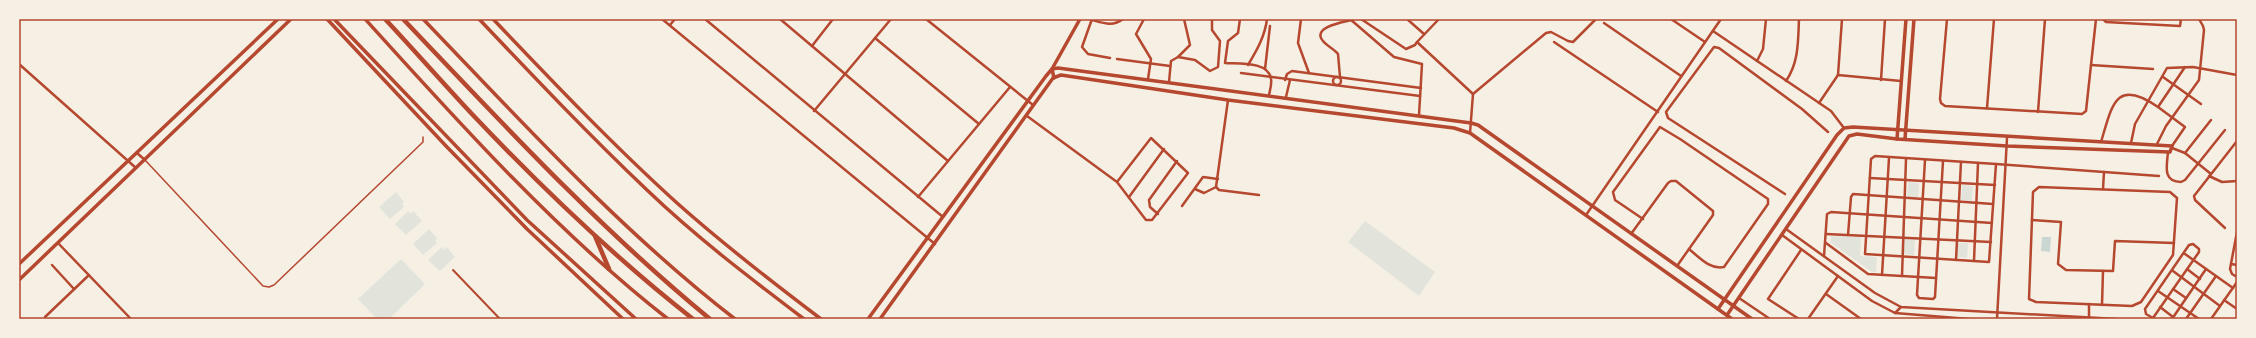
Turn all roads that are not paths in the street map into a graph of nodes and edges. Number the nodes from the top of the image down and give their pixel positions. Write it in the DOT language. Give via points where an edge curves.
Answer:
graph roads {
  1 [pos="278,19"];
  2 [pos="291,19"];
  3 [pos="327,19"];
  4 [pos="334,19"];
  5 [pos="365,19"];
  6 [pos="385,19"];
  7 [pos="403,19"];
  8 [pos="423,19"];
  9 [pos="479,19"];
  10 [pos="493,19"];
  11 [pos="662,19"];
  12 [pos="675,19"];
  13 [pos="705,19"];
  14 [pos="780,19"];
  15 [pos="833,19"];
  16 [pos="891,19"];
  17 [pos="926,19"];
  18 [pos="1080,19"];
  19 [pos="1092,19"];
  20 [pos="1123,19"];
  21 [pos="1144,19"];
  22 [pos="1184,19"];
  23 [pos="1212,19"];
  24 [pos="1240,19"];
  25 [pos="1266,19"];
  26 [pos="1301,19"];
  27 [pos="1361,19"];
  28 [pos="1407,19"];
  29 [pos="1439,19"];
  30 [pos="1596,19"];
  31 [pos="1671,19"];
  32 [pos="1721,19"];
  33 [pos="1766,19"];
  34 [pos="1799,19"];
  35 [pos="1842,19"];
  36 [pos="1885,19"];
  37 [pos="1906,19"];
  38 [pos="1914,19"];
  39 [pos="1947,19"];
  40 [pos="1994,19"];
  41 [pos="2045,19"];
  42 [pos="2096,19"];
  43 [pos="2103,19"];
  44 [pos="2181,19"];
  45 [pos="2199,19"];
  46 [pos="1351,20"];
  47 [pos="1604,23"];
  48 [pos="670,26"];
  49 [pos="1270,26"];
  50 [pos="1713,31"];
  51 [pos="1424,34"];
  52 [pos="875,38"];
  53 [pos="1417,42"];
  54 [pos="1554,42"];
  55 [pos="1705,42"];
  56 [pos="812,46"];
  57 [pos="1178,57"];
  58 [pos="1110,58"];
  59 [pos="1117,59"];
  60 [pos="1757,61"];
  61 [pos="1151,63"];
  62 [pos="19,64"];
  63 [pos="1248,65"];
  64 [pos="2091,65"];
  65 [pos="1170,66"];
  66 [pos="2186,66"];
  67 [pos="1265,69"];
  68 [pos="2153,69"];
  69 [pos="2201,69"];
  70 [pos="1052,70"];
  71 [pos="1241,73"];
  72 [pos="1309,73"];
  73 [pos="845,74"];
  74 [pos="1838,75"];
  75 [pos="2237,75"];
  76 [pos="1681,76"];
  77 [pos="1338,77"];
  78 [pos="2163,77"];
  79 [pos="1054,78"];
  80 [pos="1271,78"];
  81 [pos="1148,79"];
  82 [pos="1285,80"];
  83 [pos="1290,80"];
  84 [pos="1881,80"];
  85 [pos="1786,81"];
  86 [pos="1901,81"];
  87 [pos="1169,82"];
  88 [pos="2173,84"];
  89 [pos="1336,86"];
  90 [pos="1010,87"];
  91 [pos="1421,88"];
  92 [pos="1473,94"];
  93 [pos="1269,95"];
  94 [pos="2188,95"];
  95 [pos="1420,96"];
  96 [pos="1286,97"];
  97 [pos="1228,100"];
  98 [pos="1027,101"];
  99 [pos="2149,101"];
  100 [pos="1819,103"];
  101 [pos="2201,104"];
  102 [pos="1034,106"];
  103 [pos="2158,107"];
  104 [pos="1987,108"];
  105 [pos="814,111"];
  106 [pos="1658,112"];
  107 [pos="2038,112"];
  108 [pos="1419,115"];
  109 [pos="1027,116"];
  110 [pos="2172,117"];
  111 [pos="2210,120"];
  112 [pos="1471,123"];
  113 [pos="979,124"];
  114 [pos="1844,128"];
  115 [pos="1897,130"];
  116 [pos="2225,130"];
  117 [pos="1905,131"];
  118 [pos="1470,132"];
  119 [pos="1828,132"];
  120 [pos="423,138"];
  121 [pos="2007,138"];
  122 [pos="1896,139"];
  123 [pos="1905,139"];
  124 [pos="2237,141"];
  125 [pos="2101,142"];
  126 [pos="2131,143"];
  127 [pos="2157,144"];
  128 [pos="2007,146"];
  129 [pos="2236,146"];
  130 [pos="2172,147"];
  131 [pos="1164,149"];
  132 [pos="136,152"];
  133 [pos="2168,152"];
  134 [pos="2185,153"];
  135 [pos="1889,158"];
  136 [pos="1906,159"];
  137 [pos="128,160"];
  138 [pos="145,160"];
  139 [pos="1925,160"];
  140 [pos="948,161"];
  141 [pos="1177,161"];
  142 [pos="1943,161"];
  143 [pos="1961,162"];
  144 [pos="1978,163"];
  145 [pos="1996,164"];
  146 [pos="2198,164"];
  147 [pos="2006,165"];
  148 [pos="136,168"];
  149 [pos="2104,172"];
  150 [pos="2210,175"];
  151 [pos="2159,176"];
  152 [pos="1870,178"];
  153 [pos="1218,179"];
  154 [pos="1888,179"];
  155 [pos="1905,180"];
  156 [pos="1924,181"];
  157 [pos="1117,182"];
  158 [pos="1941,182"];
  159 [pos="2237,182"];
  160 [pos="1960,183"];
  161 [pos="1978,184"];
  162 [pos="1994,185"];
  163 [pos="1216,187"];
  164 [pos="2103,189"];
  165 [pos="1195,190"];
  166 [pos="1785,194"];
  167 [pos="1259,195"];
  168 [pos="1869,196"];
  169 [pos="918,197"];
  170 [pos="1129,197"];
  171 [pos="1887,197"];
  172 [pos="1904,199"];
  173 [pos="1923,200"];
  174 [pos="1940,201"];
  175 [pos="1959,202"];
  176 [pos="1976,204"];
  177 [pos="1993,204"];
  178 [pos="1182,206"];
  179 [pos="1592,208"];
  180 [pos="1158,214"];
  181 [pos="1850,214"];
  182 [pos="1586,215"];
  183 [pos="1868,215"];
  184 [pos="1886,216"];
  185 [pos="944,217"];
  186 [pos="1904,218"];
  187 [pos="1643,219"];
  188 [pos="1922,219"];
  189 [pos="1939,220"];
  190 [pos="2032,220"];
  191 [pos="1958,221"];
  192 [pos="1976,222"];
  193 [pos="1992,223"];
  194 [pos="2225,228"];
  195 [pos="1786,229"];
  196 [pos="594,234"];
  197 [pos="1826,234"];
  198 [pos="2237,234"];
  199 [pos="1631,235"];
  200 [pos="1782,235"];
  201 [pos="1848,235"];
  202 [pos="1866,236"];
  203 [pos="1884,237"];
  204 [pos="927,238"];
  205 [pos="1903,238"];
  206 [pos="1920,239"];
  207 [pos="1938,240"];
  208 [pos="1956,241"];
  209 [pos="1975,242"];
  210 [pos="1991,242"];
  211 [pos="58,243"];
  212 [pos="1825,243"];
  213 [pos="2174,243"];
  214 [pos="935,244"];
  215 [pos="1689,249"];
  216 [pos="1801,250"];
  217 [pos="2235,251"];
  218 [pos="2185,254"];
  219 [pos="1824,256"];
  220 [pos="1883,256"];
  221 [pos="1902,257"];
  222 [pos="1919,258"];
  223 [pos="1937,259"];
  224 [pos="1956,260"];
  225 [pos="2193,260"];
  226 [pos="1974,262"];
  227 [pos="19,264"];
  228 [pos="2231,264"];
  229 [pos="52,265"];
  230 [pos="2237,265"];
  231 [pos="1676,267"];
  232 [pos="609,269"];
  233 [pos="2187,269"];
  234 [pos="2206,269"];
  235 [pos="453,270"];
  236 [pos="2103,271"];
  237 [pos="2173,271"];
  238 [pos="89,275"];
  239 [pos="1882,275"];
  240 [pos="1838,276"];
  241 [pos="1902,276"];
  242 [pos="2216,276"];
  243 [pos="1918,277"];
  244 [pos="2181,277"];
  245 [pos="2237,277"];
  246 [pos="1936,278"];
  247 [pos="2200,279"];
  248 [pos="19,280"];
  249 [pos="2237,282"];
  250 [pos="2194,287"];
  251 [pos="2173,288"];
  252 [pos="2233,288"];
  253 [pos="74,289"];
  254 [pos="2158,291"];
  255 [pos="1826,294"];
  256 [pos="2204,294"];
  257 [pos="2167,297"];
  258 [pos="1738,298"];
  259 [pos="2186,298"];
  260 [pos="1724,300"];
  261 [pos="2224,300"];
  262 [pos="2089,304"];
  263 [pos="2102,305"];
  264 [pos="1733,306"];
  265 [pos="2180,306"];
  266 [pos="2220,306"];
  267 [pos="1901,307"];
  268 [pos="2160,307"];
  269 [pos="1718,308"];
  270 [pos="2237,309"];
  271 [pos="1997,312"];
  272 [pos="1895,313"];
  273 [pos="2190,313"];
  274 [pos="662,314"];
  275 [pos="1727,315"];
  276 [pos="45,317"];
  277 [pos="2089,317"];
  278 [pos="2173,318"];
  279 [pos="131,319"];
  280 [pos="500,319"];
  281 [pos="623,319"];
  282 [pos="636,319"];
  283 [pos="661,319"];
  284 [pos="668,319"];
  285 [pos="693,319"];
  286 [pos="710,319"];
  287 [pos="735,319"];
  288 [pos="804,319"];
  289 [pos="821,319"];
  290 [pos="868,319"];
  291 [pos="880,319"];
  292 [pos="1732,319"];
  293 [pos="1752,319"];
  294 [pos="1770,319"];
  295 [pos="1799,319"];
  296 [pos="1808,319"];
  297 [pos="1861,319"];
  298 [pos="1969,319"];
  299 [pos="1997,319"];
  300 [pos="2117,319"];
  301 [pos="2153,319"];
  302 [pos="2186,319"];
  303 [pos="2199,319"];
  304 [pos="2211,319"];
  1 -- 132 [label="street"];
  2 -- 138 [label="street"];
  3 -- 281 [label="street" via="451,152 527,229"];
  4 -- 282 [label="street" via="527,220"];
  5 -- 232 [label="street" via="522,186"];
  6 -- 196 [label="highway" via="471,114"];
  7 -- 286 [label="highway" via="572,196 635,255"];
  8 -- 287 [label="street" via="588,190 665,262"];
  9 -- 288 [label="street" via="648,191 709,245"];
  10 -- 289 [label="street" via="615,146 678,204 761,274"];
  11 -- 48 [label="street"];
  12 -- 48 [label="street"];
  13 -- 105 [label="street"];
  14 -- 56 [label="street"];
  15 -- 56 [label="street"];
  16 -- 52 [label="street"];
  17 -- 90 [label="street"];
  18 -- 70 [label="street"];
  19 -- 20 [label="street" via="1111,24"];
  19 -- 58 [label="street" via="1082,47 1088,54"];
  21 -- 61 [label="street" via="1136,34"];
  22 -- 57 [label="street" via="1190,45"];
  23 -- 57 [label="street" via="1212,30 1220,40 1218,67 1210,71 1195,60"];
  24 -- 63 [label="street" via="1238,33 1228,40 1225,63"];
  25 -- 63 [label="street" via="1266,30"];
  26 -- 72 [label="street" via="1298,43"];
  27 -- 53 [label="street" via="1406,49 1415,46"];
  28 -- 51 [label="street"];
  29 -- 51 [label="street"];
  30 -- 92 [label="street" via="1573,42 1551,32 1546,33"];
  31 -- 55 [label="street"];
  32 -- 50 [label="street"];
  33 -- 60 [label="street" via="1763,49"];
  34 -- 85 [label="street" via="1796,60"];
  35 -- 74 [label="street"];
  36 -- 84 [label="street"];
  37 -- 86 [label="street"];
  38 -- 117 [label="street"];
  39 -- 104 [label="street" via="1941,103 1945,106"];
  40 -- 104 [label="street"];
  41 -- 107 [label="street"];
  42 -- 64 [label="street"];
  43 -- 44 [label="street" via="2106,22 2180,26"];
  45 -- 69 [label="street" via="2204,30"];
  46 -- 77 [label="street" via="1326,28 1321,36 1322,41 1338,54"];
  46 -- 91 [label="street" via="1394,57 1422,64"];
  47 -- 76 [label="street"];
  48 -- 204 [label="street"];
  49 -- 67 [label="street"];
  50 -- 55 [label="street"];
  50 -- 60 [label="street"];
  51 -- 53 [label="street"];
  52 -- 73 [label="street"];
  52 -- 113 [label="street"];
  53 -- 92 [label="street"];
  54 -- 106 [label="street"];
  55 -- 76 [label="street"];
  56 -- 73 [label="street"];
  57 -- 65 [label="street" via="1171,60"];
  59 -- 61 [label="street"];
  60 -- 85 [label="street"];
  61 -- 65 [label="street"];
  61 -- 81 [label="street"];
  62 -- 137 [label="street"];
  63 -- 67 [label="street"];
  64 -- 68 [label="street"];
  64 -- 107 [label="street" via="2084,113"];
  65 -- 87 [label="street"];
  66 -- 69 [label="street"];
  66 -- 78 [label="street" via="2167,68"];
  66 -- 88 [label="street"];
  67 -- 80 [label="street"];
  69 -- 75 [label="street"];
  69 -- 94 [label="street" via="2197,83"];
  70 -- 79 [label="street"];
  70 -- 81 [label="street" via="1063,68"];
  70 -- 98 [label="street"];
  71 -- 80 [label="street"];
  72 -- 77 [label="street"];
  72 -- 82 [label="street" via="1292,71 1287,74"];
  73 -- 105 [label="street"];
  73 -- 140 [label="street"];
  74 -- 84 [label="street"];
  74 -- 100 [label="street"];
  76 -- 106 [label="street"];
  77 -- 89 [label="street" via="1341,82"];
  77 -- 89 [label="street" via="1333,80"];
  77 -- 91 [label="street"];
  78 -- 88 [label="street"];
  78 -- 99 [label="street"];
  79 -- 97 [label="street" via="1061,75"];
  79 -- 102 [label="street"];
  80 -- 82 [label="street"];
  80 -- 93 [label="street"];
  81 -- 87 [label="street"];
  82 -- 83 [label="street"];
  83 -- 89 [label="street"];
  83 -- 96 [label="street"];
  84 -- 86 [label="street"];
  85 -- 100 [label="street"];
  86 -- 115 [label="street"];
  87 -- 93 [label="street"];
  88 -- 94 [label="street"];
  88 -- 103 [label="street"];
  89 -- 95 [label="street"];
  90 -- 98 [label="street"];
  90 -- 113 [label="street"];
  91 -- 95 [label="street"];
  92 -- 112 [label="street"];
  93 -- 96 [label="street"];
  94 -- 101 [label="street"];
  94 -- 110 [label="street"];
  95 -- 108 [label="street"];
  96 -- 108 [label="street"];
  97 -- 118 [label="street"];
  97 -- 153 [label="street"];
  98 -- 102 [label="street"];
  98 -- 185 [label="street"];
  99 -- 103 [label="street"];
  99 -- 125 [label="street" via="2128,94 2118,97 2110,112"];
  99 -- 126 [label="street" via="2135,124"];
  100 -- 114 [label="street" via="1834,115"];
  102 -- 109 [label="street"];
  103 -- 110 [label="street"];
  104 -- 107 [label="street"];
  105 -- 169 [label="street"];
  106 -- 179 [label="street"];
  108 -- 112 [label="street"];
  109 -- 157 [label="street"];
  109 -- 214 [label="street"];
  110 -- 127 [label="street"];
  110 -- 130 [label="street" via="2185,127"];
  111 -- 134 [label="street"];
  112 -- 118 [label="street"];
  112 -- 179 [label="street"];
  113 -- 140 [label="street"];
  114 -- 115 [label="street"];
  114 -- 260 [label="street"];
  115 -- 117 [label="street"];
  115 -- 122 [label="street"];
  116 -- 146 [label="street"];
  117 -- 121 [label="street"];
  117 -- 123 [label="street"];
  118 -- 182 [label="street"];
  119 -- 166 [label="street" via="1802,109 1720,48 1714,47 1666,112 1668,118"];
  120 -- 138 [label="lane" via="423,142 269,287 263,286"];
  121 -- 125 [label="street"];
  121 -- 128 [label="street"];
  122 -- 123 [label="street"];
  122 -- 195 [label="street" via="1857,134 1850,136"];
  123 -- 128 [label="street"];
  124 -- 129 [label="street"];
  125 -- 126 [label="street"];
  126 -- 127 [label="street"];
  127 -- 130 [label="street"];
  128 -- 133 [label="street"];
  128 -- 147 [label="street"];
  129 -- 150 [label="street"];
  130 -- 133 [label="street" via="2171,152"];
  130 -- 134 [label="street"];
  131 -- 141 [label="street"];
  131 -- 157 [label="street" via="1153,139 1149,139"];
  131 -- 170 [label="street"];
  132 -- 137 [label="street"];
  132 -- 138 [label="street"];
  133 -- 146 [label="street" via="2167,176 2171,180 2183,181"];
  134 -- 146 [label="street"];
  135 -- 136 [label="street"];
  135 -- 152 [label="street" via="1872,157"];
  135 -- 154 [label="street"];
  136 -- 139 [label="street"];
  136 -- 155 [label="street"];
  137 -- 148 [label="street"];
  137 -- 227 [label="street"];
  138 -- 148 [label="street"];
  139 -- 142 [label="street"];
  139 -- 156 [label="street"];
  140 -- 169 [label="street"];
  141 -- 180 [label="street" via="1149,200 1150,208"];
  141 -- 180 [label="street" via="1188,171 1188,175"];
  142 -- 143 [label="street"];
  142 -- 158 [label="street"];
  143 -- 144 [label="street"];
  143 -- 160 [label="street"];
  144 -- 145 [label="street"];
  144 -- 161 [label="street"];
  145 -- 147 [label="street"];
  145 -- 162 [label="street"];
  146 -- 150 [label="street"];
  147 -- 149 [label="street"];
  147 -- 271 [label="street"];
  148 -- 211 [label="street"];
  149 -- 151 [label="street"];
  149 -- 164 [label="street"];
  150 -- 159 [label="street" via="2222,182"];
  150 -- 194 [label="street" via="2194,198"];
  152 -- 154 [label="street"];
  152 -- 168 [label="street"];
  153 -- 163 [label="street"];
  153 -- 165 [label="street" via="1203,177"];
  154 -- 155 [label="street"];
  154 -- 171 [label="street"];
  155 -- 156 [label="street"];
  155 -- 172 [label="street"];
  156 -- 158 [label="street"];
  156 -- 173 [label="street"];
  157 -- 170 [label="street"];
  158 -- 160 [label="street"];
  158 -- 174 [label="street"];
  160 -- 161 [label="street"];
  160 -- 175 [label="street"];
  161 -- 162 [label="street"];
  161 -- 176 [label="street"];
  162 -- 177 [label="street"];
  163 -- 165 [label="street" via="1204,192"];
  163 -- 167 [label="street" via="1219,190"];
  164 -- 190 [label="street" via="2039,187 2033,192"];
  164 -- 213 [label="street" via="2175,194 2177,198"];
  165 -- 178 [label="street"];
  168 -- 171 [label="street"];
  168 -- 181 [label="street" via="1851,196"];
  168 -- 183 [label="street"];
  169 -- 185 [label="street"];
  170 -- 180 [label="street" via="1146,220 1152,220"];
  171 -- 172 [label="street"];
  171 -- 184 [label="street"];
  172 -- 173 [label="street"];
  172 -- 186 [label="street"];
  173 -- 174 [label="street"];
  173 -- 188 [label="street"];
  174 -- 175 [label="street"];
  174 -- 189 [label="street"];
  175 -- 176 [label="street"];
  175 -- 191 [label="street"];
  176 -- 177 [label="street"];
  176 -- 192 [label="street"];
  177 -- 193 [label="street"];
  179 -- 182 [label="street"];
  179 -- 199 [label="street"];
  181 -- 183 [label="street"];
  181 -- 197 [label="street" via="1828,212"];
  181 -- 201 [label="street"];
  182 -- 269 [label="street"];
  183 -- 184 [label="street"];
  183 -- 202 [label="street"];
  184 -- 186 [label="street"];
  184 -- 203 [label="street"];
  185 -- 204 [label="street"];
  186 -- 188 [label="street"];
  186 -- 205 [label="street"];
  187 -- 199 [label="street"];
  187 -- 215 [label="street" via="1668,183 1676,181 1713,211 1713,215"];
  187 -- 215 [label="street" via="1615,200 1613,192 1660,127 1768,199 1768,204 1724,267 1711,266"];
  188 -- 189 [label="street"];
  188 -- 206 [label="street"];
  189 -- 191 [label="street"];
  189 -- 207 [label="street"];
  190 -- 236 [label="street" via="2061,222 2058,264 2066,270"];
  190 -- 262 [label="street" via="2029,299 2036,302"];
  191 -- 192 [label="street"];
  191 -- 208 [label="street"];
  192 -- 193 [label="street"];
  192 -- 209 [label="street"];
  193 -- 210 [label="street"];
  195 -- 200 [label="street"];
  195 -- 219 [label="street"];
  196 -- 232 [label="highway"];
  196 -- 285 [label="highway"];
  197 -- 201 [label="street"];
  197 -- 212 [label="street"];
  198 -- 217 [label="street"];
  199 -- 231 [label="street"];
  200 -- 216 [label="street"];
  200 -- 258 [label="street"];
  201 -- 202 [label="street"];
  202 -- 203 [label="street"];
  202 -- 220 [label="street" via="1865,254"];
  203 -- 205 [label="street"];
  203 -- 220 [label="street"];
  204 -- 214 [label="street"];
  204 -- 290 [label="street"];
  205 -- 206 [label="street"];
  205 -- 221 [label="street"];
  206 -- 207 [label="street"];
  206 -- 222 [label="street"];
  207 -- 208 [label="street"];
  207 -- 223 [label="street"];
  208 -- 209 [label="street"];
  208 -- 224 [label="street"];
  209 -- 210 [label="street"];
  209 -- 226 [label="street"];
  210 -- 226 [label="street" via="1989,262"];
  211 -- 238 [label="street"];
  211 -- 248 [label="street"];
  212 -- 219 [label="street"];
  212 -- 239 [label="street" via="1868,274"];
  213 -- 236 [label="street" via="2115,241 2113,271"];
  213 -- 263 [label="street" via="2169,262 2141,302 2132,306"];
  214 -- 291 [label="street"];
  215 -- 231 [label="street"];
  216 -- 240 [label="street"];
  216 -- 295 [label="street" via="1768,299"];
  217 -- 228 [label="street"];
  218 -- 225 [label="street"];
  218 -- 225 [label="street" via="2191,244 2198,247 2200,251"];
  218 -- 237 [label="street"];
  219 -- 267 [label="street" via="1875,294"];
  220 -- 221 [label="street"];
  220 -- 239 [label="street"];
  221 -- 222 [label="street"];
  221 -- 241 [label="street"];
  222 -- 223 [label="street"];
  222 -- 243 [label="street"];
  223 -- 224 [label="street"];
  223 -- 246 [label="street"];
  224 -- 226 [label="street"];
  225 -- 233 [label="street"];
  225 -- 234 [label="street"];
  228 -- 230 [label="street"];
  228 -- 245 [label="street" via="2230,272"];
  229 -- 253 [label="street"];
  231 -- 260 [label="street"];
  232 -- 274 [label="street"];
  233 -- 244 [label="street"];
  233 -- 247 [label="street"];
  234 -- 242 [label="street"];
  234 -- 247 [label="street"];
  235 -- 280 [label="street"];
  236 -- 263 [label="street"];
  237 -- 244 [label="street"];
  237 -- 254 [label="street"];
  238 -- 253 [label="street"];
  238 -- 279 [label="street"];
  239 -- 241 [label="street"];
  240 -- 255 [label="street"];
  240 -- 272 [label="street"];
  241 -- 243 [label="street"];
  242 -- 252 [label="street"];
  242 -- 256 [label="street"];
  243 -- 246 [label="street"];
  243 -- 246 [label="street" via="1917,297 1933,299"];
  244 -- 250 [label="street"];
  244 -- 251 [label="street"];
  247 -- 250 [label="street"];
  249 -- 252 [label="street"];
  250 -- 256 [label="street"];
  250 -- 259 [label="street"];
  251 -- 257 [label="street"];
  251 -- 259 [label="street"];
  252 -- 261 [label="street"];
  253 -- 276 [label="street"];
  254 -- 257 [label="street"];
  254 -- 301 [label="street" via="2145,309 2146,314"];
  255 -- 296 [label="street"];
  255 -- 297 [label="street"];
  256 -- 266 [label="street"];
  256 -- 273 [label="street"];
  257 -- 265 [label="street"];
  257 -- 268 [label="street"];
  258 -- 264 [label="street"];
  258 -- 294 [label="street"];
  259 -- 265 [label="street"];
  260 -- 264 [label="street"];
  260 -- 269 [label="street"];
  261 -- 266 [label="street"];
  261 -- 270 [label="street"];
  262 -- 263 [label="street"];
  262 -- 277 [label="street"];
  264 -- 275 [label="street"];
  264 -- 293 [label="street"];
  265 -- 273 [label="street"];
  265 -- 278 [label="street"];
  266 -- 304 [label="street"];
  267 -- 271 [label="street"];
  267 -- 272 [label="street"];
  268 -- 278 [label="street"];
  268 -- 301 [label="street"];
  269 -- 275 [label="street"];
  271 -- 277 [label="street"];
  271 -- 299 [label="street"];
  272 -- 298 [label="street"];
  273 -- 302 [label="street"];
  273 -- 303 [label="street"];
  274 -- 283 [label="street"];
  274 -- 284 [label="street"];
  275 -- 292 [label="street"];
  277 -- 300 [label="street"];
}
